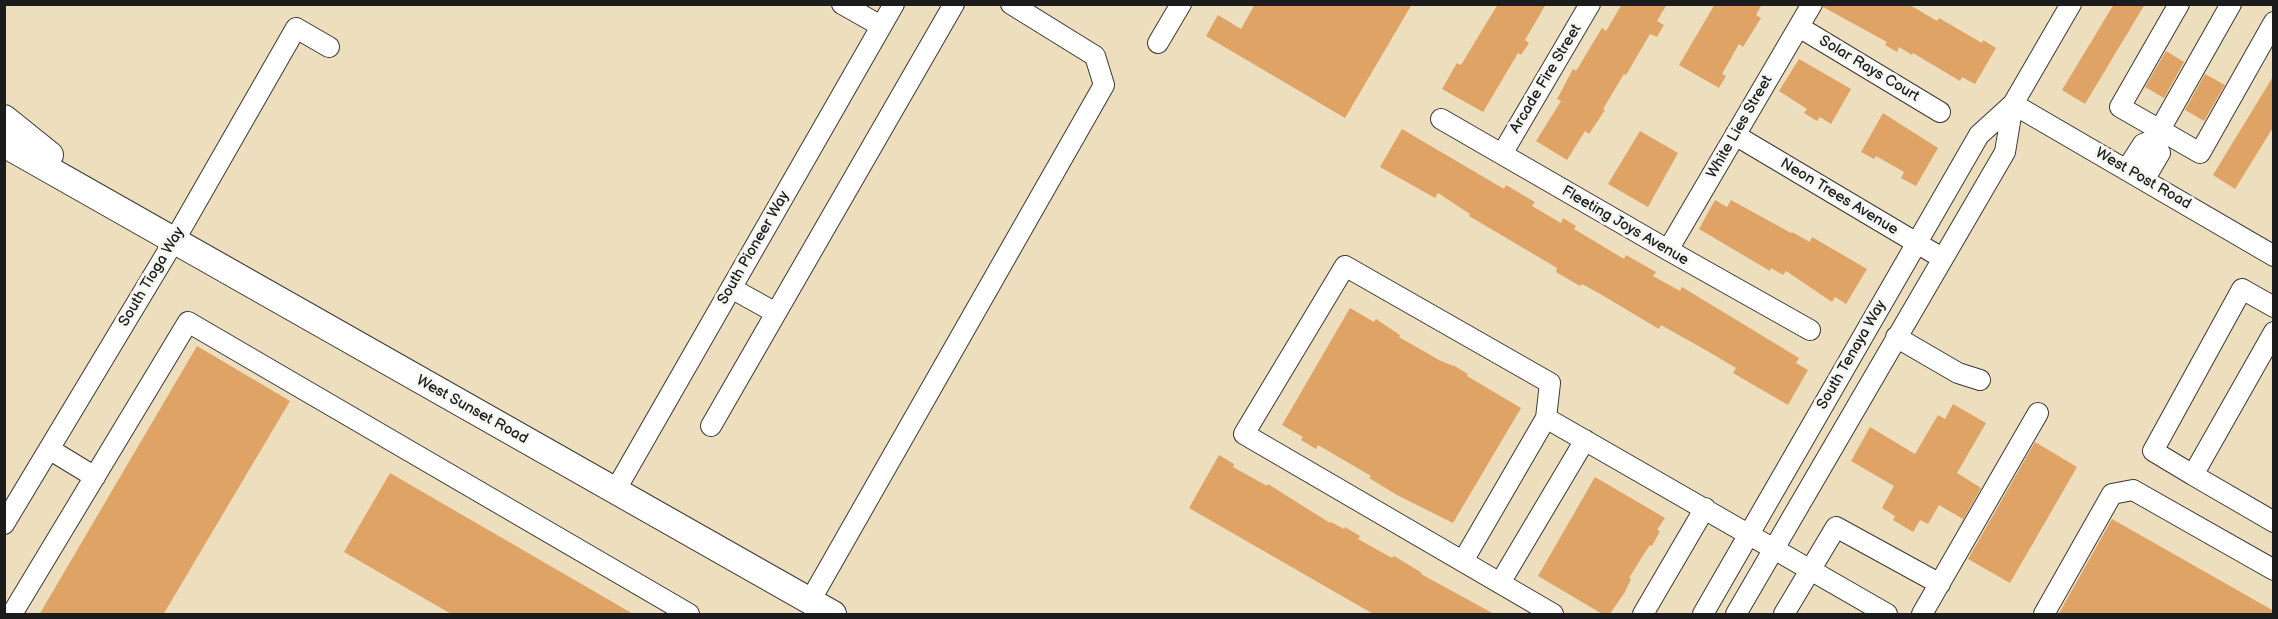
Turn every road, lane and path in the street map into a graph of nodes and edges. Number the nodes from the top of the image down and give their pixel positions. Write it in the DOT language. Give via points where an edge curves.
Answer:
graph roads {
  1 [pos="842,4"];
  2 [pos="894,4"];
  3 [pos="954,4"];
  4 [pos="1011,4"];
  5 [pos="1181,4"];
  6 [pos="1590,4"];
  7 [pos="1812,4"];
  8 [pos="2071,4"];
  9 [pos="2179,4"];
  10 [pos="2231,4"];
  11 [pos="2274,22"];
  12 [pos="881,26"];
  13 [pos="1799,27"];
  14 [pos="1158,43"];
  15 [pos="329,47"];
  16 [pos="2013,104"];
  17 [pos="1940,112"];
  18 [pos="4,118"];
  19 [pos="1441,119"];
  20 [pos="1735,135"];
  21 [pos="2157,135"];
  22 [pos="4,144"];
  23 [pos="1502,154"];
  24 [pos="2127,169"];
  25 [pos="2145,180"];
  26 [pos="111,204"];
  27 [pos="174,241"];
  28 [pos="1916,243"];
  29 [pos="1668,250"];
  30 [pos="2274,256"];
  31 [pos="1942,258"];
  32 [pos="731,288"];
  33 [pos="2274,307"];
  34 [pos="776,313"];
  35 [pos="1810,330"];
  36 [pos="2274,332"];
  37 [pos="1896,337"];
  38 [pos="1980,380"];
  39 [pos="2038,413"];
  40 [pos="1546,418"];
  41 [pos="711,426"];
  42 [pos="1585,440"];
  43 [pos="49,449"];
  44 [pos="2193,475"];
  45 [pos="94,477"];
  46 [pos="615,491"];
  47 [pos="1705,508"];
  48 [pos="2274,522"];
  49 [pos="4,525"];
  50 [pos="1749,534"];
  51 [pos="1774,548"];
  52 [pos="1463,561"];
  53 [pos="1811,569"];
  54 [pos="2274,570"];
  55 [pos="1500,583"];
  56 [pos="1940,584"];
  57 [pos="810,601"];
  58 [pos="832,614"];
  59 [pos="12,615"];
  60 [pos="689,615"];
  61 [pos="1553,615"];
  62 [pos="1643,615"];
  63 [pos="1703,615"];
  64 [pos="1736,615"];
  65 [pos="1784,615"];
  66 [pos="1887,615"];
  67 [pos="1922,615"];
  68 [pos="2044,615"];
  1 -- 12 [label="street"];
  2 -- 12 [label="street, South Pioneer Way"];
  3 -- 34 [label="street"];
  4 -- 57 [label="street" via="1095,56 1104,85"];
  5 -- 14 [label="street"];
  6 -- 23 [label="street, Arcade Fire Street"];
  7 -- 13 [label="street, White Lies Street"];
  8 -- 16 [label="street, South Tenaya Way"];
  9 -- 21 [label="street" via="2120,107"];
  10 -- 21 [label="street"];
  11 -- 21 [label="street" via="2200,153"];
  12 -- 32 [label="street, South Pioneer Way"];
  13 -- 17 [label="street, Solar Rays Court"];
  13 -- 20 [label="street, White Lies Street"];
  15 -- 27 [label="street, South Tioga Way" via="296,28"];
  16 -- 24 [label="street, West Post Road"];
  16 -- 28 [label="street, South Tenaya Way" via="1979,135"];
  16 -- 31 [label="street, South Tenaya Way" via="2005,152"];
  18 -- 26 [label="main road, West Sunset Road"];
  19 -- 23 [label="street, Fleeting Joys Avenue"];
  20 -- 28 [label="street, Neon Trees Avenue"];
  20 -- 29 [label="street, White Lies Street"];
  21 -- 24 [label="street" via="2143,144"];
  21 -- 25 [label="street" via="2160,153"];
  22 -- 26 [label="main road, West Sunset Road"];
  23 -- 29 [label="street, Fleeting Joys Avenue"];
  24 -- 25 [label="street, West Post Road"];
  25 -- 30 [label="street, West Post Road"];
  26 -- 27 [label="main road, West Sunset Road"];
  27 -- 43 [label="street, South Tioga Way"];
  27 -- 46 [label="main road, West Sunset Road"];
  28 -- 31 [label="street, Neon Trees Avenue"];
  28 -- 50 [label="street, South Tenaya Way"];
  29 -- 35 [label="street, Fleeting Joys Avenue"];
  31 -- 37 [label="street, South Tenaya Way"];
  32 -- 34 [label="street"];
  32 -- 46 [label="street, South Pioneer Way"];
  33 -- 44 [label="street" via="2242,289 2153,451"];
  34 -- 41 [label="street"];
  36 -- 44 [label="street"];
  37 -- 38 [label="street" via="1958,373"];
  37 -- 51 [label="street, South Tenaya Way"];
  39 -- 56 [label="street"];
  40 -- 42 [label="street"];
  40 -- 52 [label="street"];
  40 -- 52 [label="street" via="1550,383 1345,266 1244,434"];
  42 -- 47 [label="street"];
  42 -- 55 [label="street"];
  43 -- 45 [label="street"];
  43 -- 49 [label="street, South Tioga Way"];
  44 -- 48 [label="street"];
  45 -- 59 [label="street"];
  45 -- 60 [label="street" via="188,322"];
  46 -- 57 [label="main road, West Sunset Road"];
  47 -- 50 [label="street"];
  47 -- 62 [label="street"];
  50 -- 51 [label="street"];
  50 -- 63 [label="street, South Tenaya Way"];
  51 -- 53 [label="street"];
  51 -- 64 [label="street, South Tenaya Way"];
  52 -- 55 [label="street"];
  53 -- 56 [label="street" via="1836,527"];
  53 -- 65 [label="street"];
  53 -- 66 [label="street"];
  54 -- 68 [label="street" via="2133,490 2112,494"];
  55 -- 61 [label="street"];
  56 -- 67 [label="street"];
  57 -- 58 [label="main road, West Sunset Road"];
}
